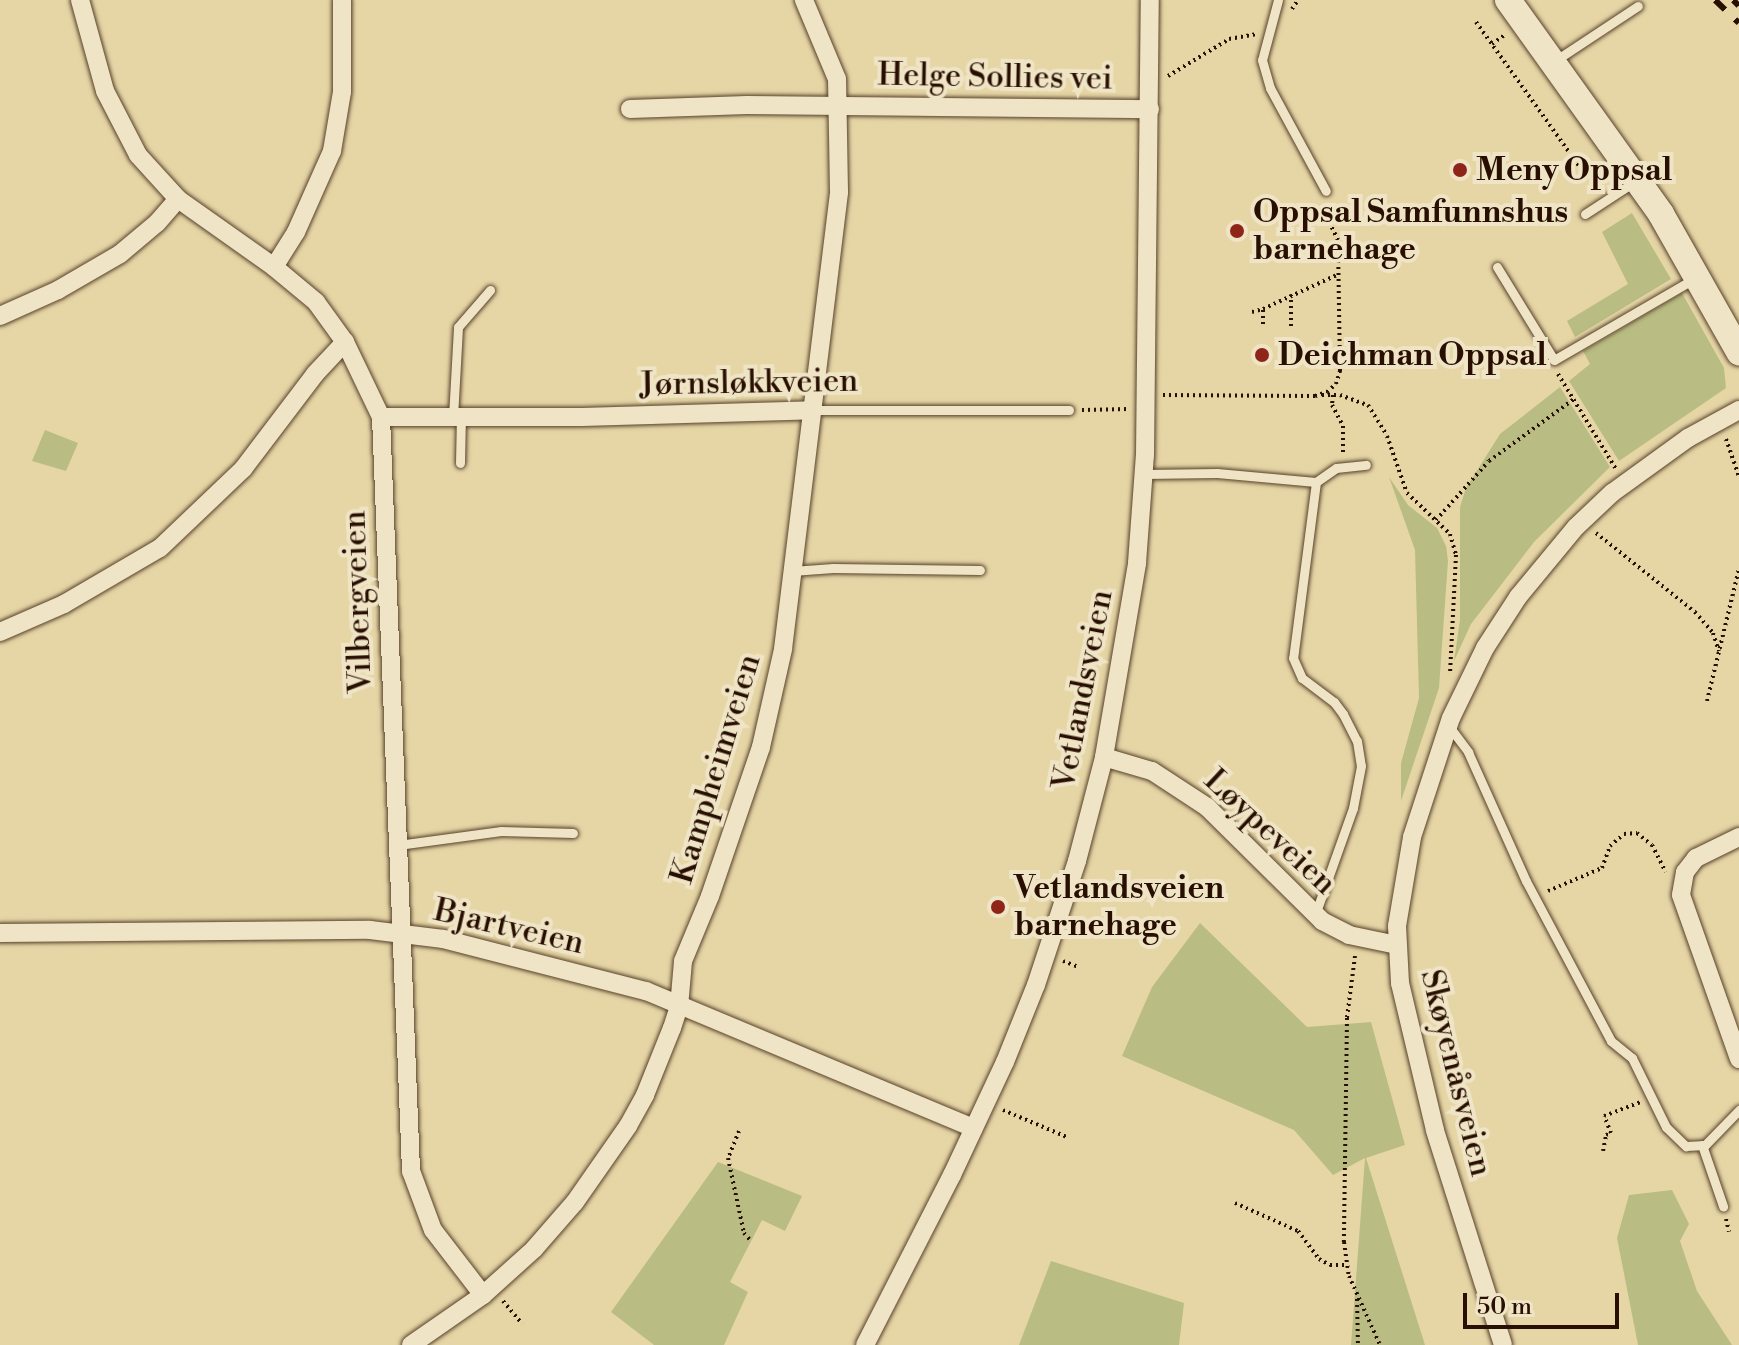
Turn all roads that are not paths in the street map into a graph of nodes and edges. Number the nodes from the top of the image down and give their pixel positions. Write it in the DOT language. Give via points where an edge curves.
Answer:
graph roads {
  1 [pos="80,0"];
  2 [pos="342,0"];
  3 [pos="804,0"];
  4 [pos="1150,0"];
  5 [pos="1278,0"];
  6 [pos="1508,0"];
  7 [pos="1638,6"];
  8 [pos="1553,62"];
  9 [pos="839,105"];
  10 [pos="630,109"];
  11 [pos="1150,109"];
  12 [pos="1637,180"];
  13 [pos="1326,191"];
  14 [pos="178,199"];
  15 [pos="1585,214"];
  16 [pos="274,267"];
  17 [pos="1497,267"];
  18 [pos="1697,277"];
  19 [pos="490,290"];
  20 [pos="0,316"];
  21 [pos="345,342"];
  22 [pos="1739,352"];
  23 [pos="813,410"];
  24 [pos="1069,410"];
  25 [pos="1739,410"];
  26 [pos="381,417"];
  27 [pos="457,417"];
  28 [pos="460,463"];
  29 [pos="1366,465"];
  30 [pos="1144,474"];
  31 [pos="1316,482"];
  32 [pos="980,570"];
  33 [pos="792,571"];
  34 [pos="0,632"];
  35 [pos="1451,718"];
  36 [pos="1104,757"];
  37 [pos="573,833"];
  38 [pos="1739,837"];
  39 [pos="398,845"];
  40 [pos="1315,916"];
  41 [pos="0,933"];
  42 [pos="402,933"];
  43 [pos="1397,945"];
  44 [pos="679,1007"];
  45 [pos="1739,1059"];
  46 [pos="1739,1110"];
  47 [pos="974,1128"];
  48 [pos="1702,1145"];
  49 [pos="1723,1206"];
  50 [pos="487,1291"];
  51 [pos="411,1345"];
  52 [pos="865,1345"];
  53 [pos="1503,1345"];
  1 -- 14 [label="street, Vilbergveien" via="95,63 119,122 138,155"];
  2 -- 16 [label="street" via="342,92 332,151 296,232"];
  3 -- 9 [label="street, Kampheimveien" via="834,68"];
  4 -- 11 [label="street, Vetlandsveien"];
  5 -- 13 [label="lane" via="1262,60 1270,88"];
  6 -- 8 [label="street"];
  7 -- 8 [label="lane"];
  8 -- 12 [label="street"];
  9 -- 10 [label="street"];
  9 -- 11 [label="street, Helge Sollies vei"];
  9 -- 23 [label="street, Kampheimveien" via="839,192"];
  11 -- 30 [label="street, Vetlandsveien"];
  12 -- 15 [label="lane"];
  12 -- 18 [label="street"];
  14 -- 16 [label="street, Vilbergveien"];
  14 -- 20 [label="street" via="120,254"];
  16 -- 21 [label="street, Vilbergveien" via="316,302"];
  17 -- 18 [label="lane" via="1554,360"];
  18 -- 22 [label="street"];
  19 -- 27 [label="lane" via="458,327"];
  21 -- 26 [label="street, Vilbergveien"];
  21 -- 34 [label="street" via="243,469 160,548 56,608"];
  23 -- 24 [label="lane, Jørnsløkkveien"];
  23 -- 27 [label="street, Jørnsløkkveien"];
  23 -- 33 [label="street, Kampheimveien"];
  25 -- 35 [label="street, Skøyenåsveien" via="1648,465 1576,527 1508,611"];
  26 -- 27 [label="street, Jørnsløkkveien"];
  26 -- 39 [label="street, Vilbergveien"];
  27 -- 28 [label="lane"];
  29 -- 31 [label="lane" via="1327,471"];
  30 -- 31 [label="lane" via="1217,473"];
  30 -- 36 [label="street, Vetlandsveien" via="1137,563"];
  31 -- 40 [label="lane" via="1293,658 1302,678 1343,714 1357,741 1361,766 1353,808"];
  32 -- 33 [label="lane"];
  33 -- 44 [label="street, Kampheimveien" via="773,702 737,820 683,961"];
  35 -- 43 [label="street, Skøyenåsveien" via="1412,837"];
  35 -- 48 [label="lane" via="1535,897 1611,1041 1632,1058 1666,1127 1686,1146"];
  36 -- 40 [label="street, Løypeveien" via="1152,771 1207,807"];
  36 -- 47 [label="street, Vetlandsveien" via="1036,985"];
  37 -- 39 [label="lane" via="501,831"];
  38 -- 45 [label="street" via="1696,858 1685,872 1681,895"];
  39 -- 42 [label="street, Vilbergveien"];
  40 -- 43 [label="street, Løypeveien" via="1349,935"];
  41 -- 42 [label="street, Bjartveien"];
  42 -- 44 [label="street, Bjartveien" via="632,988"];
  42 -- 50 [label="street, Vilbergveien" via="411,1171 433,1230"];
  43 -- 53 [label="street, Skøyenåsveien" via="1400,983 1426,1097"];
  44 -- 47 [label="street, Bjartveien"];
  44 -- 50 [label="street, Kampheimveien" via="645,1095 600,1169 534,1249"];
  46 -- 48 [label="lane"];
  47 -- 52 [label="street, Vetlandsveien"];
  48 -- 49 [label="lane"];
  50 -- 51 [label="street, Kampheimveien"];
}
